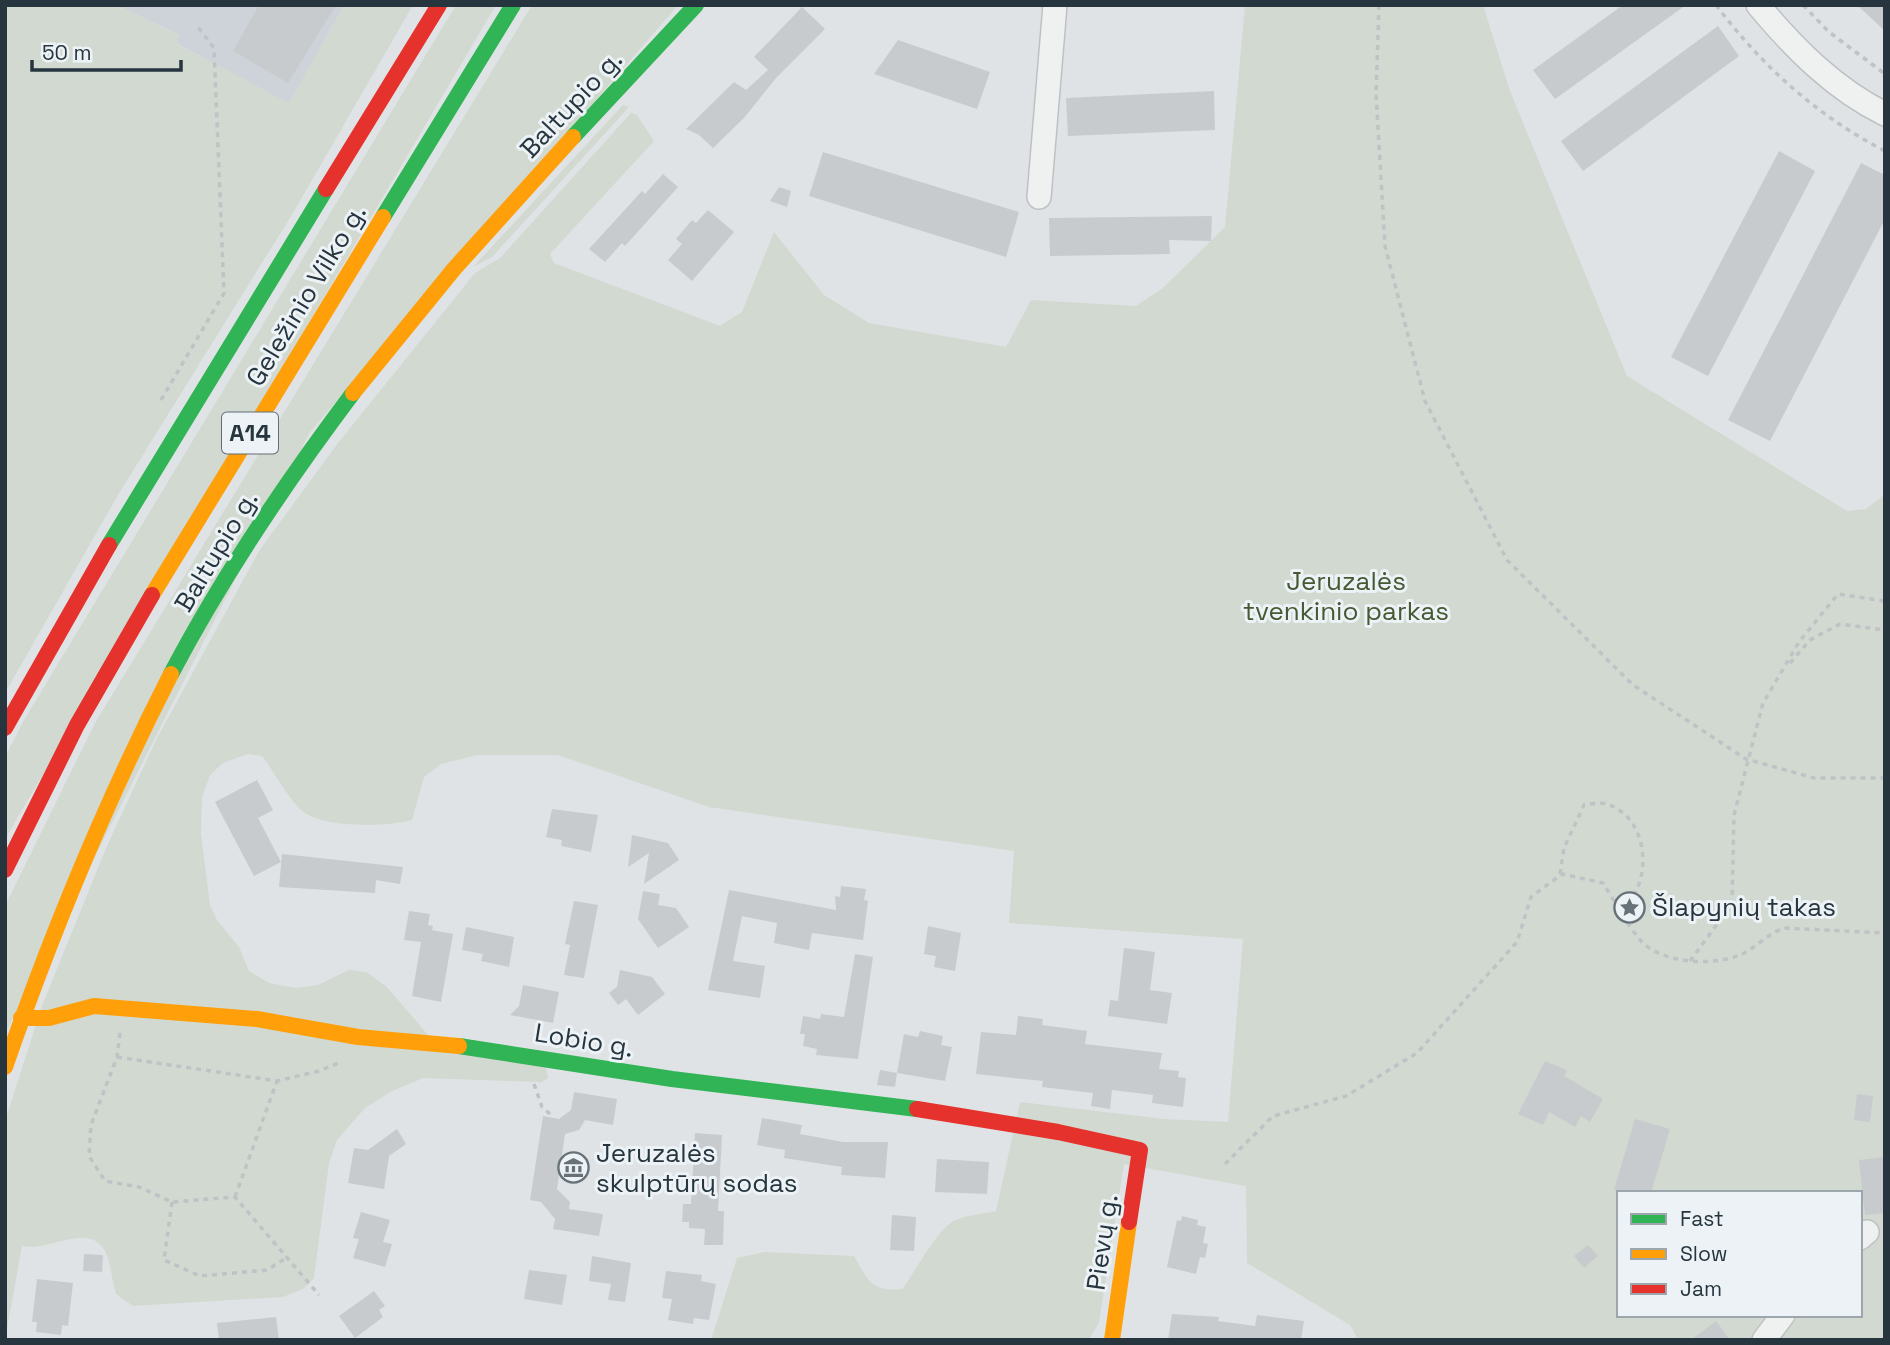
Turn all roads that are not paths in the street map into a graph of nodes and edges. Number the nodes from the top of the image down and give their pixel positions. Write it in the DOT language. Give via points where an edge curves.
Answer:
graph roads {
  1 [pos="439,5"];
  2 [pos="513,5"];
  3 [pos="695,5"];
  4 [pos="1055,5"];
  5 [pos="1758,5"];
  6 [pos="1885,114"];
  7 [pos="1039,197"];
  8 [pos="5,728"];
  9 [pos="5,870"];
  10 [pos="22,1018"];
  11 [pos="5,1067"];
  12 [pos="1140,1150"];
  13 [pos="1781,1317"];
  14 [pos="1112,1340"];
  15 [pos="1764,1340"];
  1 -- 8 [label="main road, Geležinio Vilko g. / A14" via="74,603"];
  2 -- 9 [label="main road, Geležinio Vilko g. / A14" via="155,590 77,725"];
  3 -- 10 [label="main road, Baltupio g." via="517,198 390,348 282,491 240,555 146,723 64,901"];
  4 -- 7 [label="street"];
  5 -- 6 [label="street" via="1815,65"];
  10 -- 11 [label="main road, Baltupio g."];
  10 -- 12 [label="main road, Lobio g." via="36,1021 77,1008 123,1007 257,1019 358,1037 977,1117"];
  12 -- 14 [label="main road, Pievų g."];
  13 -- 15 [label="street"];
}
